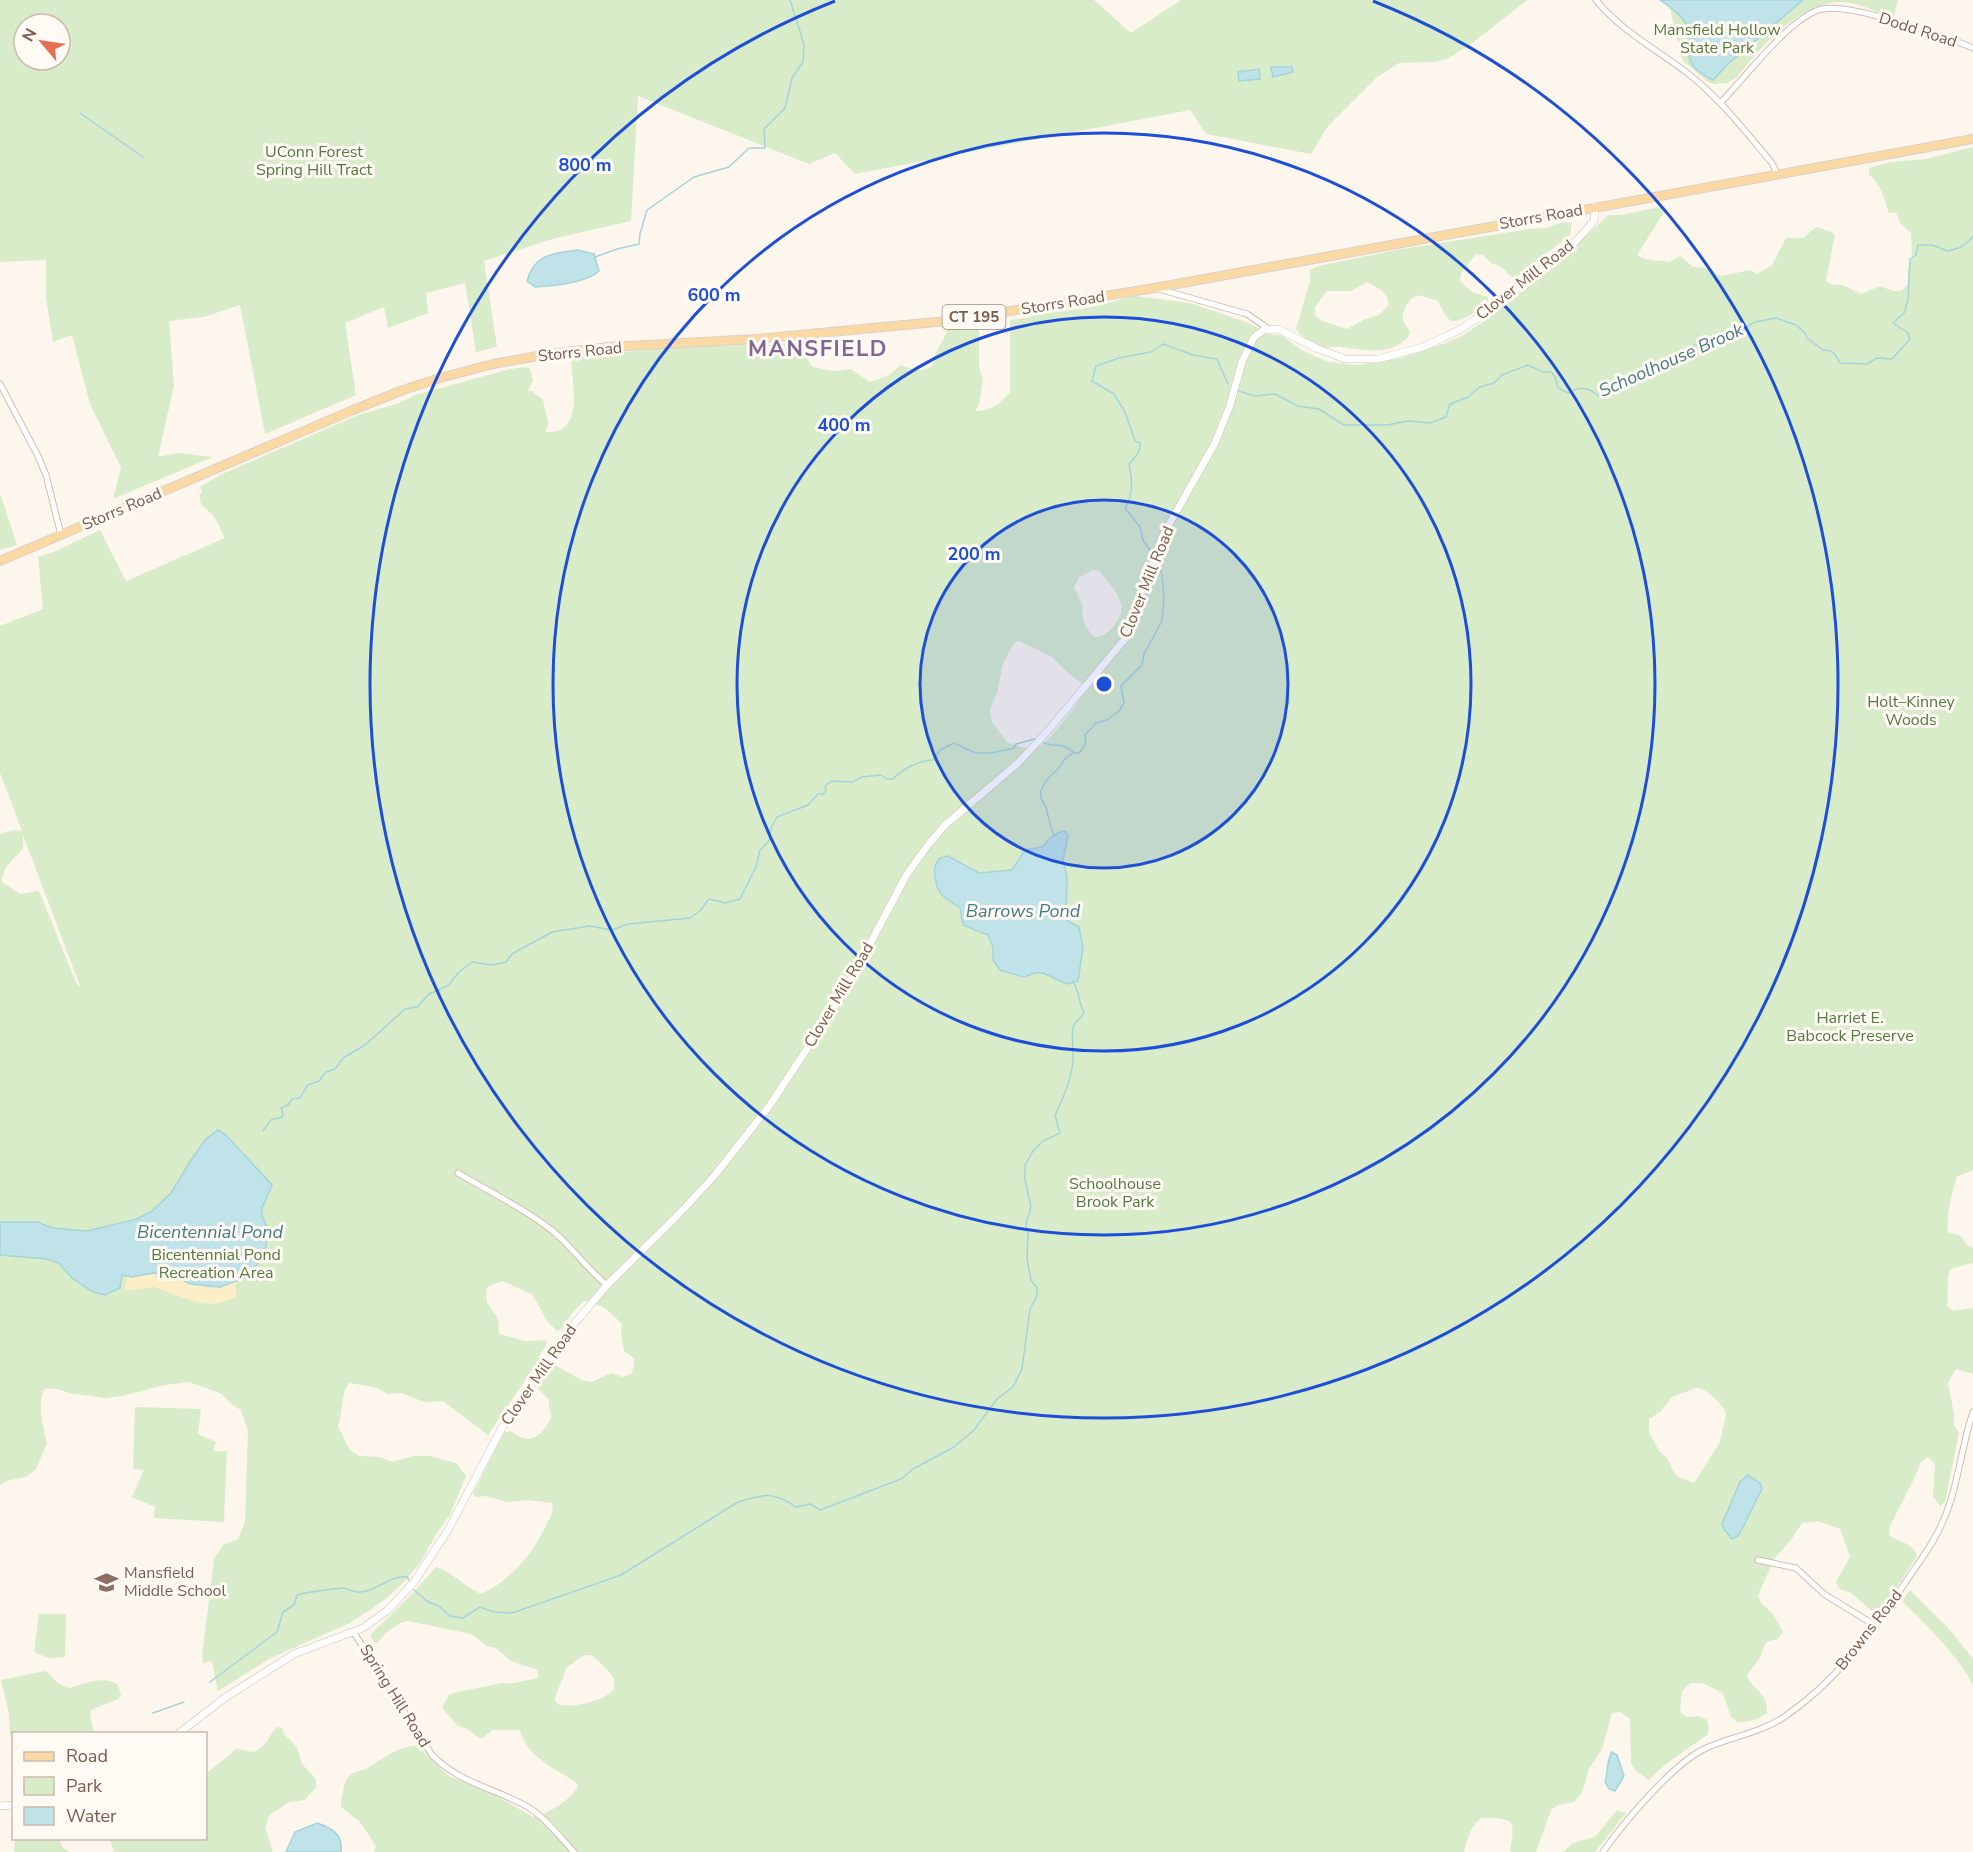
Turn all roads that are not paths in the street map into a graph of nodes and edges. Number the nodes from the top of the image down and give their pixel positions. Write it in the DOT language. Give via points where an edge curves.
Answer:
graph roads {
  1 [pos="1596,0"];
  2 [pos="1973,48"];
  3 [pos="1721,102"];
  4 [pos="1973,138"];
  5 [pos="1777,174"];
  6 [pos="1594,207"];
  7 [pos="1155,288"];
  8 [pos="1269,329"];
  9 [pos="0,384"];
  10 [pos="61,535"];
  11 [pos="0,561"];
  12 [pos="458,1173"];
  13 [pos="607,1286"];
  14 [pos="1973,1412"];
  15 [pos="1758,1560"];
  16 [pos="1876,1626"];
  17 [pos="354,1633"];
  18 [pos="181,1732"];
  19 [pos="574,1852"];
  20 [pos="1603,1852"];
  1 -- 3 [label="street" via="1623,28"];
  2 -- 3 [label="street, Dodd Road" via="1887,19 1826,8 1792,26"];
  3 -- 5 [label="street"];
  4 -- 5 [label="main road, Storrs Road / CT 195"];
  5 -- 6 [label="main road, Storrs Road / CT 195"];
  6 -- 7 [label="main road, Storrs Road / CT 195"];
  6 -- 8 [label="street, Clover Mill Road" via="1594,221 1577,240 1490,310 1423,347 1378,359 1345,359 1284,330"];
  7 -- 8 [label="street, Clover Mill Road" via="1246,314"];
  7 -- 10 [label="main road, Storrs Road / CT 195" via="947,321 757,339 609,347 493,364 403,390"];
  8 -- 13 [label="street, Clover Mill Road" via="1251,342 1215,444 1162,537 1125,639 1046,734 928,845 907,874 845,990 770,1105 715,1175"];
  9 -- 10 [label="street" via="42,464"];
  10 -- 11 [label="main road, Storrs Road / CT 195"];
  12 -- 13 [label="street" via="544,1225"];
  13 -- 17 [label="street, Clover Mill Road" via="569,1330 509,1417 448,1530 414,1582 388,1610"];
  14 -- 16 [label="street, Browns Road" via="1944,1521"];
  15 -- 16 [label="street" via="1796,1568 1824,1594"];
  16 -- 20 [label="street, Browns Road" via="1845,1664 1791,1711 1772,1724 1706,1748 1684,1762 1629,1818"];
  17 -- 18 [label="street, Spring Hill Road" via="294,1654 226,1697"];
  17 -- 19 [label="street, Spring Hill Road" via="432,1755 443,1766 530,1808"];
}
